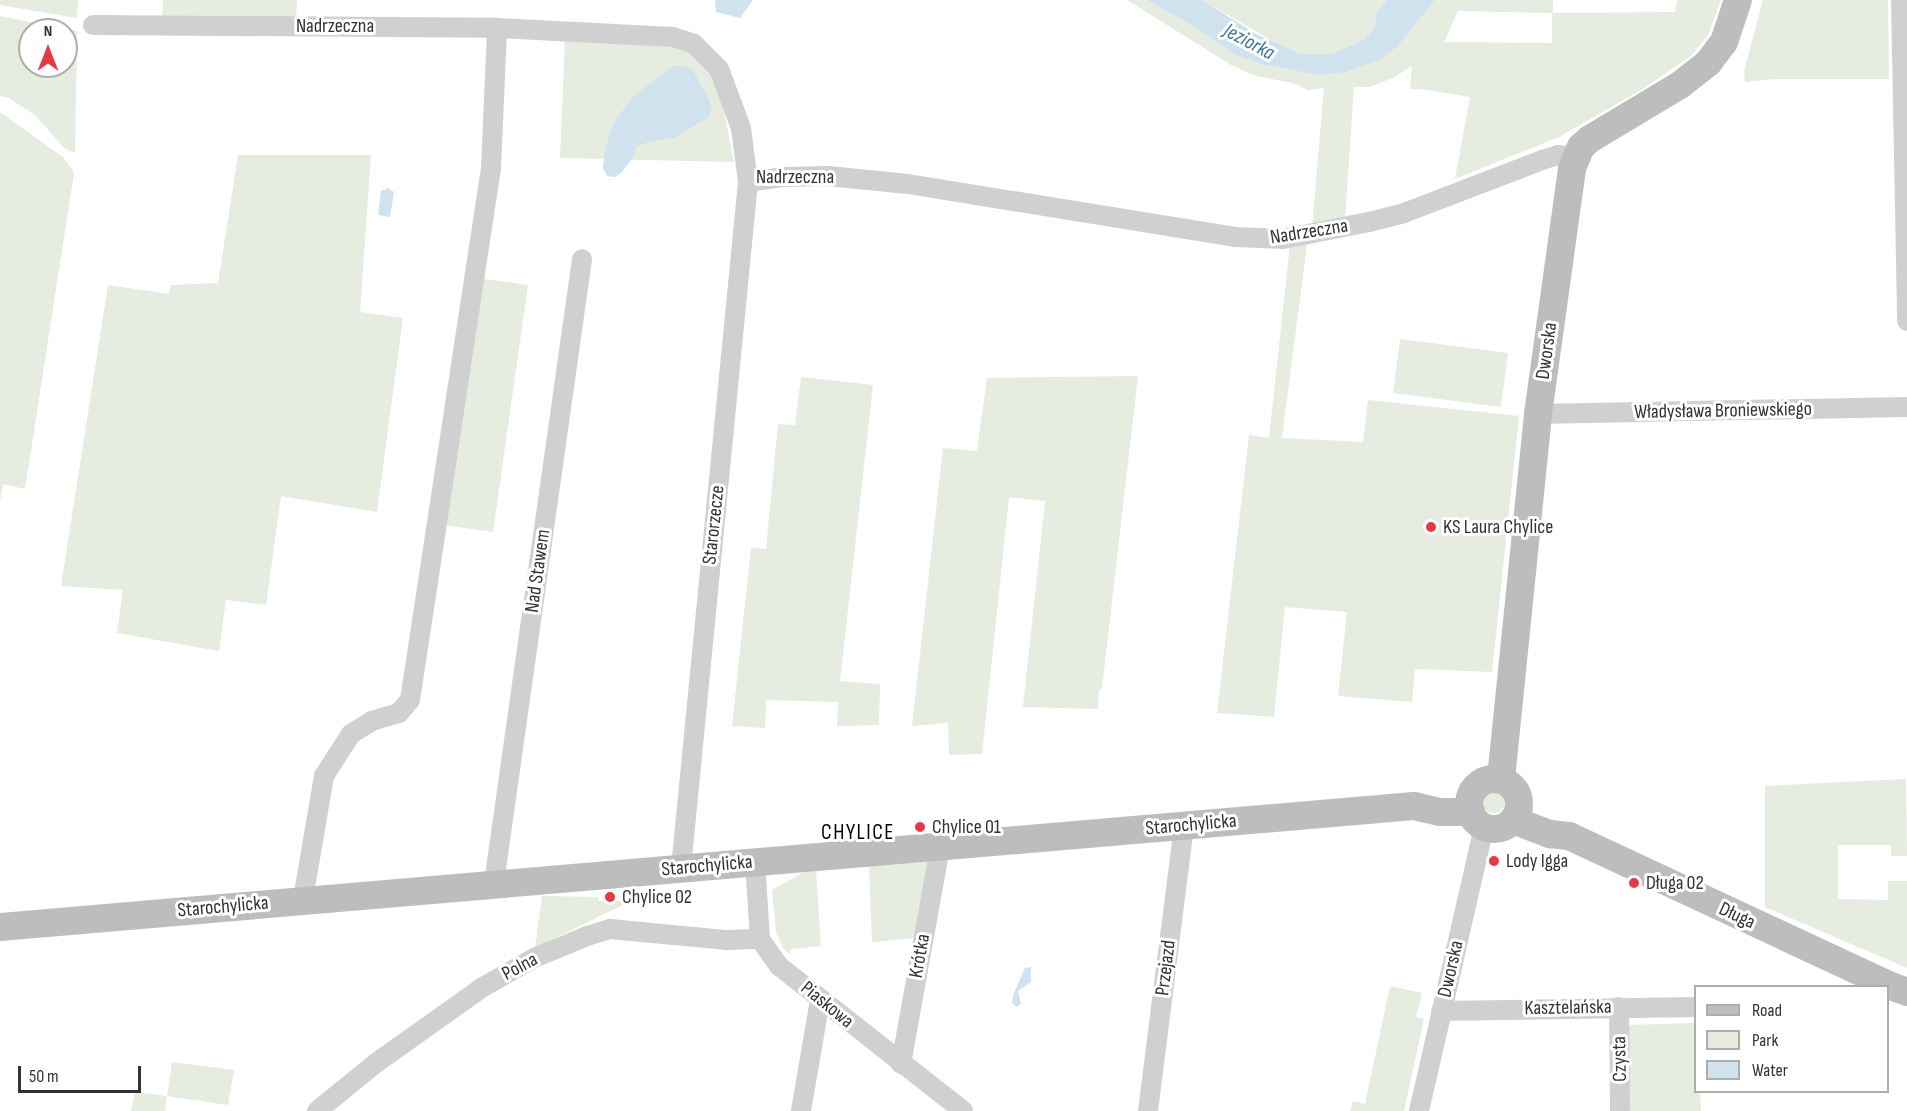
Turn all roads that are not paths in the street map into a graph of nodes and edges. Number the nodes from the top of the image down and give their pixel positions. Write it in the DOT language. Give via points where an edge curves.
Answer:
graph roads {
  1 [pos="1738,0"];
  2 [pos="1901,0"];
  3 [pos="93,25"];
  4 [pos="497,27"];
  5 [pos="1575,157"];
  6 [pos="748,182"];
  7 [pos="582,259"];
  8 [pos="1907,321"];
  9 [pos="1907,407"];
  10 [pos="1538,414"];
  11 [pos="1501,779"];
  12 [pos="1475,811"];
  13 [pos="1516,811"];
  14 [pos="1184,825"];
  15 [pos="940,847"];
  16 [pos="755,861"];
  17 [pos="681,868"];
  18 [pos="494,883"];
  19 [pos="303,899"];
  20 [pos="0,927"];
  21 [pos="760,939"];
  22 [pos="1886,985"];
  23 [pos="1889,986"];
  24 [pos="1907,992"];
  25 [pos="820,1000"];
  26 [pos="1619,1007"];
  27 [pos="1694,1007"];
  28 [pos="1441,1011"];
  29 [pos="901,1064"];
  30 [pos="317,1111"];
  31 [pos="801,1111"];
  32 [pos="963,1111"];
  33 [pos="1148,1111"];
  34 [pos="1419,1111"];
  35 [pos="1620,1111"];
  1 -- 5 [label="street, Dworska" via="1724,42 1708,63 1680,85 1590,139"];
  2 -- 8 [label="street"];
  3 -- 4 [label="street, Nadrzeczna"];
  4 -- 6 [label="street, Nadrzeczna" via="673,37 694,44 719,69 741,128"];
  4 -- 19 [label="street" via="491,168 410,700 399,713 372,721 351,734 324,776"];
  5 -- 6 [label="street, Nadrzeczna" via="1558,155 1542,160 1404,213 1283,239 1235,237 908,184 828,176"];
  5 -- 10 [label="street, Dworska" via="1568,182"];
  6 -- 17 [label="street, Starorzecze"];
  7 -- 18 [label="street, Nad Stawem"];
  9 -- 10 [label="street, Władysława Broniewskiego"];
  10 -- 11 [label="street, Dworska"];
  11 -- 12 [label="street" via="1484,781"];
  11 -- 13 [label="street" via="1514,787"];
  12 -- 13 [label="street" via="1497,829"];
  12 -- 14 [label="street, Starochylicka" via="1428,801 1414,806"];
  12 -- 28 [label="street, Dworska"];
  13 -- 22 [label="street, Długa" via="1559,824 1569,836"];
  14 -- 15 [label="street, Starochylicka"];
  14 -- 33 [label="street, Przejazd"];
  15 -- 16 [label="street, Starochylicka"];
  15 -- 29 [label="street, Krótka"];
  16 -- 17 [label="street, Starochylicka"];
  16 -- 21 [label="street"];
  17 -- 18 [label="street, Starochylicka"];
  18 -- 19 [label="street, Starochylicka"];
  19 -- 20 [label="street, Starochylicka"];
  21 -- 25 [label="street, Piaskowa" via="780,966"];
  21 -- 30 [label="street, Polna" via="727,940 610,928 588,936 534,958 483,987 376,1063"];
  23 -- 24 [label="street, Długa"];
  25 -- 29 [label="street, Piaskowa"];
  25 -- 31 [label="street"];
  26 -- 27 [label="street, Kasztelańska"];
  26 -- 28 [label="street, Kasztelańska"];
  26 -- 35 [label="street, Czysta"];
  28 -- 34 [label="street, Dworska"];
  29 -- 32 [label="street, Piaskowa"];
}
